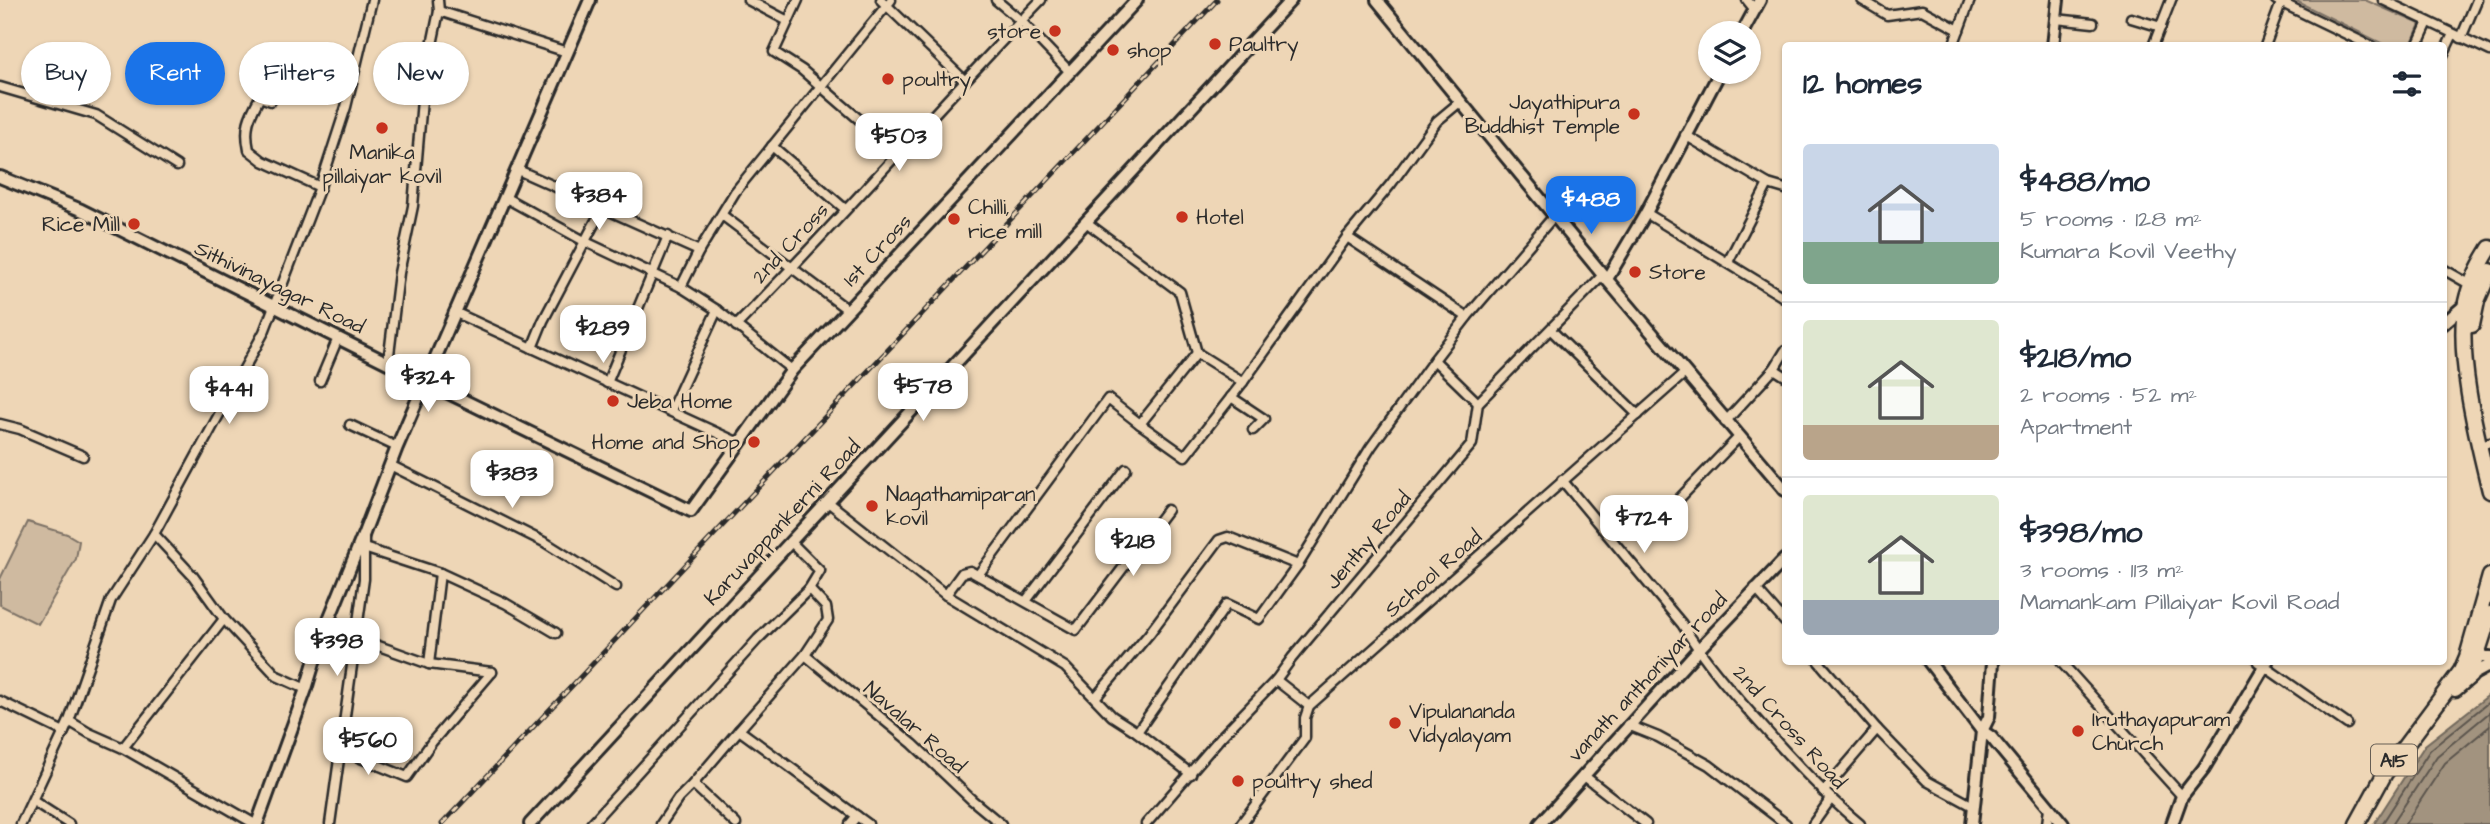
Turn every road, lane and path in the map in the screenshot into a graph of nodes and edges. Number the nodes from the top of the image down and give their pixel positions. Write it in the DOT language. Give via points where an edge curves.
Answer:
graph roads {
  1 [pos="372,0"];
  2 [pos="438,0"];
  3 [pos="590,0"];
  4 [pos="748,0"];
  5 [pos="798,0"];
  6 [pos="996,0"];
  7 [pos="1041,0"];
  8 [pos="1137,0"];
  9 [pos="1291,0"];
  10 [pos="1377,0"];
  11 [pos="1748,0"];
  12 [pos="1862,0"];
  13 [pos="1969,0"];
  14 [pos="2058,0"];
  15 [pos="2171,0"];
  16 [pos="2383,0"];
  17 [pos="2477,0"];
  18 [pos="886,1"];
  19 [pos="2279,1"];
  20 [pos="1758,5"];
  21 [pos="439,11"];
  22 [pos="2131,18"];
  23 [pos="2056,19"];
  24 [pos="788,21"];
  25 [pos="1021,21"];
  26 [pos="1749,21"];
  27 [pos="2428,22"];
  28 [pos="2093,23"];
  29 [pos="2161,27"];
  30 [pos="1959,30"];
  31 [pos="2457,36"];
  32 [pos="1954,42"];
  33 [pos="2053,42"];
  34 [pos="2155,42"];
  35 [pos="2266,42"];
  36 [pos="2363,42"];
  37 [pos="2419,42"];
  38 [pos="2447,50"];
  39 [pos="2490,51"];
  40 [pos="567,52"];
  41 [pos="1070,72"];
  42 [pos="965,81"];
  43 [pos="1713,84"];
  44 [pos="0,88"];
  45 [pos="821,88"];
  46 [pos="1461,101"];
  47 [pos="256,105"];
  48 [pos="1685,135"];
  49 [pos="772,146"];
  50 [pos="898,153"];
  51 [pos="177,166"];
  52 [pos="518,170"];
  53 [pos="0,177"];
  54 [pos="1769,184"];
  55 [pos="320,187"];
  56 [pos="1782,188"];
  57 [pos="506,198"];
  58 [pos="602,209"];
  59 [pos="845,209"];
  60 [pos="1646,213"];
  61 [pos="722,215"];
  62 [pos="1554,216"];
  63 [pos="1086,222"];
  64 [pos="668,236"];
  65 [pos="1347,236"];
  66 [pos="586,242"];
  67 [pos="2490,248"];
  68 [pos="699,251"];
  69 [pos="1728,262"];
  70 [pos="792,269"];
  71 [pos="2447,271"];
  72 [pos="2490,271"];
  73 [pos="653,273"];
  74 [pos="1605,277"];
  75 [pos="2471,285"];
  76 [pos="681,287"];
  77 [pos="1782,296"];
  78 [pos="2466,304"];
  79 [pos="274,305"];
  80 [pos="717,310"];
  81 [pos="848,310"];
  82 [pos="454,312"];
  83 [pos="1467,317"];
  84 [pos="2447,321"];
  85 [pos="736,326"];
  86 [pos="1551,330"];
  87 [pos="338,338"];
  88 [pos="531,348"];
  89 [pos="1197,353"];
  90 [pos="1782,356"];
  91 [pos="1434,360"];
  92 [pos="388,363"];
  93 [pos="1774,369"];
  94 [pos="792,370"];
  95 [pos="1685,373"];
  96 [pos="1782,374"];
  97 [pos="320,381"];
  98 [pos="426,382"];
  99 [pos="1243,382"];
  100 [pos="607,383"];
  101 [pos="1231,397"];
  102 [pos="1478,403"];
  103 [pos="671,410"];
  104 [pos="1638,415"];
  105 [pos="1725,422"];
  106 [pos="0,424"];
  107 [pos="350,425"];
  108 [pos="1140,425"];
  109 [pos="1253,430"];
  110 [pos="1738,438"];
  111 [pos="738,443"];
  112 [pos="397,447"];
  113 [pos="2489,447"];
  114 [pos="83,456"];
  115 [pos="390,465"];
  116 [pos="1126,469"];
  117 [pos="1562,480"];
  118 [pos="1782,487"];
  119 [pos="2490,491"];
  120 [pos="1678,500"];
  121 [pos="828,502"];
  122 [pos="1167,510"];
  123 [pos="691,511"];
  124 [pos="364,533"];
  125 [pos="154,534"];
  126 [pos="790,541"];
  127 [pos="364,548"];
  128 [pos="1782,562"];
  129 [pos="1298,565"];
  130 [pos="440,573"];
  131 [pos="978,575"];
  132 [pos="2490,576"];
  133 [pos="616,587"];
  134 [pos="809,589"];
  135 [pos="1755,589"];
  136 [pos="946,595"];
  137 [pos="1026,601"];
  138 [pos="2490,614"];
  139 [pos="224,619"];
  140 [pos="1782,619"];
  141 [pos="556,633"];
  142 [pos="357,635"];
  143 [pos="1698,650"];
  144 [pos="805,656"];
  145 [pos="2483,656"];
  146 [pos="429,664"];
  147 [pos="1822,665"];
  148 [pos="1932,665"];
  149 [pos="1993,665"];
  150 [pos="2065,665"];
  151 [pos="2262,665"];
  152 [pos="2266,665"];
  153 [pos="1276,680"];
  154 [pos="306,689"];
  155 [pos="1095,698"];
  156 [pos="0,701"];
  157 [pos="2440,701"];
  158 [pos="1309,706"];
  159 [pos="69,721"];
  160 [pos="2347,724"];
  161 [pos="1628,725"];
  162 [pos="1984,728"];
  163 [pos="1877,729"];
  164 [pos="739,730"];
  165 [pos="64,732"];
  166 [pos="1137,732"];
  167 [pos="123,748"];
  168 [pos="341,750"];
  169 [pos="1191,774"];
  170 [pos="1583,775"];
  171 [pos="694,783"];
  172 [pos="1824,792"];
  173 [pos="2182,796"];
  174 [pos="1830,800"];
  175 [pos="33,801"];
  176 [pos="1973,806"];
  177 [pos="2049,808"];
  178 [pos="857,816"];
  179 [pos="21,824"];
  180 [pos="69,824"];
  181 [pos="256,824"];
  182 [pos="330,824"];
  183 [pos="530,824"];
  184 [pos="591,824"];
  185 [pos="661,824"];
  186 [pos="736,824"];
  187 [pos="850,824"];
  188 [pos="868,824"];
  189 [pos="1002,824"];
  190 [pos="1146,824"];
  191 [pos="1241,824"];
  192 [pos="1540,824"];
  193 [pos="1646,824"];
  194 [pos="1786,824"];
  195 [pos="1812,824"];
  196 [pos="1860,824"];
  197 [pos="1972,824"];
  198 [pos="2047,824"];
  199 [pos="2063,824"];
  200 [pos="2172,824"];
  201 [pos="2357,824"];
  1 -- 55 [label="street" via="346,107"];
  2 -- 21 [label="street"];
  3 -- 40 [label="street"];
  4 -- 24 [label="street"];
  5 -- 24 [label="street"];
  6 -- 25 [label="street"];
  7 -- 25 [label="street, 2nd Cross"];
  8 -- 41 [label="street, 1st Cross"];
  9 -- 63 [label="street, Karuvappankerni Road"];
  10 -- 46 [label="street"];
  11 -- 20 [label="street"];
  12 -- 30 [label="street" via="1887,15 1922,10"];
  13 -- 30 [label="street"];
  14 -- 23 [label="street"];
  15 -- 29 [label="street"];
  16 -- 27 [label="street"];
  17 -- 31 [label="street"];
  18 -- 42 [label="street"];
  18 -- 45 [label="street"];
  19 -- 35 [label="street"];
  19 -- 36 [label="street"];
  20 -- 26 [label="street"];
  21 -- 40 [label="street"];
  21 -- 92 [label="street" via="423,88 413,206"];
  22 -- 29 [label="street"];
  23 -- 28 [label="street"];
  23 -- 33 [label="street"];
  24 -- 45 [label="street" via="774,51"];
  25 -- 41 [label="street"];
  25 -- 42 [label="street, 2nd Cross"];
  27 -- 31 [label="street"];
  27 -- 37 [label="street"];
  29 -- 34 [label="street"];
  30 -- 32 [label="street"];
  31 -- 38 [label="street"];
  31 -- 39 [label="street"];
  40 -- 52 [label="street"];
  41 -- 81 [label="street, 1st Cross"];
  42 -- 50 [label="street, 2nd Cross"];
  43 -- 48 [label="street"];
  44 -- 51 [label="street" via="96,115"];
  45 -- 49 [label="street"];
  45 -- 50 [label="street"];
  46 -- 62 [label="street"];
  46 -- 65 [label="street" via="1437,121"];
  47 -- 55 [label="street" via="246,132 249,150"];
  48 -- 54 [label="street"];
  48 -- 60 [label="street"];
  49 -- 59 [label="street"];
  49 -- 61 [label="street"];
  50 -- 59 [label="street, 2nd Cross"];
  52 -- 57 [label="street"];
  52 -- 58 [label="street"];
  53 -- 79 [label="street, Sithivinayagar Road" via="81,210"];
  54 -- 56 [label="street"];
  54 -- 69 [label="street"];
  55 -- 79 [label="street"];
  57 -- 66 [label="street"];
  57 -- 82 [label="street"];
  58 -- 64 [label="street"];
  58 -- 66 [label="street"];
  59 -- 70 [label="street, 2nd Cross"];
  60 -- 69 [label="street"];
  60 -- 74 [label="street"];
  61 -- 68 [label="street"];
  61 -- 70 [label="street"];
  62 -- 74 [label="street"];
  62 -- 83 [label="street"];
  63 -- 89 [label="street" via="1180,292"];
  63 -- 121 [label="street, Karuvappankerni Road"];
  64 -- 68 [label="street"];
  64 -- 73 [label="street"];
  65 -- 83 [label="street"];
  65 -- 99 [label="street"];
  66 -- 73 [label="street"];
  66 -- 88 [label="street"];
  67 -- 75 [label="highway"];
  68 -- 76 [label="street"];
  69 -- 77 [label="street"];
  70 -- 81 [label="street"];
  70 -- 85 [label="street, 2nd Cross"];
  71 -- 75 [label="street"];
  72 -- 113 [label="highway" via="2475,309 2471,345"];
  73 -- 76 [label="street"];
  73 -- 100 [label="street"];
  74 -- 86 [label="street"];
  74 -- 95 [label="street"];
  75 -- 78 [label="highway"];
  76 -- 80 [label="street"];
  78 -- 84 [label="street"];
  78 -- 119 [label="highway" via="2464,344 2471,401"];
  79 -- 87 [label="street, Sithivinayagar Road"];
  79 -- 125 [label="street" via="264,332"];
  80 -- 85 [label="street"];
  80 -- 103 [label="street"];
  81 -- 94 [label="street, 1st Cross"];
  82 -- 88 [label="street"];
  82 -- 98 [label="street"];
  83 -- 91 [label="street"];
  85 -- 94 [label="street"];
  86 -- 102 [label="street"];
  86 -- 104 [label="street"];
  87 -- 92 [label="street, Sithivinayagar Road"];
  87 -- 97 [label="street"];
  88 -- 100 [label="street"];
  89 -- 99 [label="street"];
  89 -- 108 [label="street"];
  90 -- 93 [label="street"];
  91 -- 102 [label="street"];
  91 -- 129 [label="street" via="1371,447"];
  92 -- 98 [label="street, Sithivinayagar Road"];
  93 -- 96 [label="street"];
  93 -- 105 [label="street"];
  94 -- 111 [label="street, 1st Cross"];
  95 -- 104 [label="street, School Road"];
  95 -- 105 [label="street"];
  98 -- 112 [label="street"];
  98 -- 123 [label="street, Sithivinayagar Road"];
  99 -- 101 [label="street"];
  100 -- 103 [label="street"];
  101 -- 108 [label="street" via="1185,456"];
  101 -- 109 [label="street" via="1264,419"];
  102 -- 153 [label="street, Jenthy Road" via="1472,444"];
  103 -- 111 [label="street"];
  104 -- 117 [label="street, School Road"];
  105 -- 110 [label="street"];
  106 -- 114 [label="street"];
  107 -- 112 [label="street"];
  108 -- 131 [label="street" via="1108,399"];
  110 -- 118 [label="street"];
  110 -- 120 [label="street"];
  111 -- 123 [label="street, 1st Cross"];
  112 -- 115 [label="street"];
  115 -- 124 [label="street"];
  115 -- 133 [label="street" via="546,543"];
  116 -- 137 [label="street"];
  117 -- 143 [label="street, 2nd Cross Road" via="1682,624"];
  117 -- 158 [label="street, School Road"];
  121 -- 126 [label="street, Karuvappankerni Road"];
  121 -- 136 [label="street"];
  122 -- 137 [label="street" via="1076,630"];
  124 -- 127 [label="street"];
  124 -- 154 [label="street"];
  125 -- 139 [label="street"];
  125 -- 159 [label="street" via="111,600"];
  126 -- 134 [label="street" via="820,571"];
  126 -- 183 [label="street, Karuvappankerni Road"];
  127 -- 130 [label="street"];
  127 -- 142 [label="street"];
  128 -- 135 [label="street, vanath anthoniyar road"];
  129 -- 155 [label="street" via="1228,537 1219,540"];
  129 -- 166 [label="street" via="1259,619 1227,604"];
  130 -- 141 [label="street"];
  130 -- 146 [label="street"];
  131 -- 136 [label="street" via="962,573"];
  131 -- 137 [label="street"];
  132 -- 145 [label="highway, A15"];
  134 -- 144 [label="street" via="826,607 828,620"];
  134 -- 184 [label="street"];
  135 -- 140 [label="street"];
  135 -- 143 [label="street, vanath anthoniyar road"];
  136 -- 155 [label="street" via="1065,667"];
  138 -- 145 [label="highway, A15"];
  139 -- 154 [label="street" via="277,676"];
  139 -- 167 [label="street"];
  142 -- 146 [label="street"];
  142 -- 168 [label="street"];
  143 -- 161 [label="street, vanath anthoniyar road"];
  143 -- 172 [label="street, 2nd Cross Road"];
  144 -- 164 [label="street"];
  144 -- 189 [label="street, Navalar Road"];
  145 -- 157 [label="highway, A15" via="2470,676"];
  145 -- 157 [label="highway, A15" via="2460,671"];
  146 -- 168 [label="street" via="492,672 407,778"];
  147 -- 163 [label="street"];
  148 -- 162 [label="street"];
  149 -- 162 [label="street"];
  150 -- 173 [label="street"];
  151 -- 173 [label="street" via="2204,768"];
  152 -- 160 [label="street"];
  153 -- 158 [label="street"];
  153 -- 169 [label="street, Jenthy Road"];
  154 -- 181 [label="street"];
  155 -- 166 [label="street"];
  156 -- 165 [label="street"];
  157 -- 201 [label="highway, A15" via="2385,774"];
  158 -- 191 [label="street" via="1305,738"];
  159 -- 165 [label="street"];
  159 -- 167 [label="street"];
  161 -- 170 [label="street, vanath anthoniyar road"];
  161 -- 194 [label="street" via="1709,765"];
  162 -- 176 [label="street"];
  162 -- 177 [label="street"];
  163 -- 172 [label="street"];
  163 -- 176 [label="street" via="1927,781"];
  164 -- 171 [label="street"];
  164 -- 178 [label="street"];
  165 -- 175 [label="street"];
  166 -- 169 [label="street"];
  167 -- 181 [label="street"];
  168 -- 182 [label="street"];
  169 -- 190 [label="street, Jenthy Road"];
  170 -- 192 [label="street, vanath anthoniyar road"];
  170 -- 193 [label="street"];
  171 -- 185 [label="street"];
  171 -- 186 [label="street"];
  172 -- 174 [label="street, 2nd Cross Road"];
  173 -- 200 [label="street"];
  174 -- 195 [label="street"];
  174 -- 196 [label="street, 2nd Cross Road"];
  175 -- 179 [label="street"];
  175 -- 180 [label="street"];
  176 -- 197 [label="street"];
  177 -- 198 [label="street"];
  177 -- 199 [label="street"];
  178 -- 187 [label="street"];
  178 -- 188 [label="street"];
}
